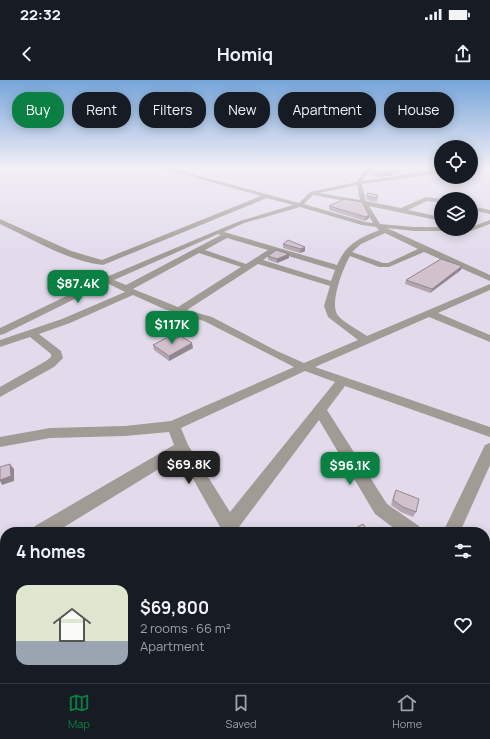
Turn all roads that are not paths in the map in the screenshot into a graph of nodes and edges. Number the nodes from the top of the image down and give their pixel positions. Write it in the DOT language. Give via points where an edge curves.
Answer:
graph roads {
  1 [pos="264,195"];
  2 [pos="310,195"];
  3 [pos="323,195"];
  4 [pos="364,195"];
  5 [pos="267,196"];
  6 [pos="434,200"];
  7 [pos="366,204"];
  8 [pos="300,205"];
  9 [pos="478,209"];
  10 [pos="402,210"];
  11 [pos="490,212"];
  12 [pos="434,217"];
  13 [pos="0,221"];
  14 [pos="490,222"];
  15 [pos="478,226"];
  16 [pos="382,228"];
  17 [pos="434,230"];
  18 [pos="218,232"];
  19 [pos="227,235"];
  20 [pos="275,249"];
  21 [pos="424,249"];
  22 [pos="201,251"];
  23 [pos="348,253"];
  24 [pos="256,261"];
  25 [pos="248,267"];
  26 [pos="341,269"];
  27 [pos="490,278"];
  28 [pos="107,280"];
  29 [pos="335,285"];
  30 [pos="490,287"];
  31 [pos="129,291"];
  32 [pos="180,310"];
  33 [pos="429,313"];
  34 [pos="0,332"];
  35 [pos="32,334"];
  36 [pos="490,338"];
  37 [pos="366,340"];
  38 [pos="0,344"];
  39 [pos="304,367"];
  40 [pos="343,380"];
  41 [pos="0,393"];
  42 [pos="320,410"];
  43 [pos="173,426"];
  44 [pos="490,432"];
  45 [pos="0,442"];
  46 [pos="182,448"];
  47 [pos="490,449"];
  48 [pos="49,527"];
  49 [pos="230,527"];
  50 [pos="232,527"];
  51 [pos="405,527"];
  52 [pos="453,527"];
  1 -- 5 [label="street"];
  2 -- 8 [label="street"];
  3 -- 7 [label="street"];
  4 -- 7 [label="street" via="363,201"];
  5 -- 8 [label="street"];
  5 -- 13 [label="street" via="103,263 72,254"];
  6 -- 10 [label="street" via="426,199"];
  7 -- 10 [label="street"];
  7 -- 16 [label="street"];
  8 -- 16 [label="street"];
  8 -- 18 [label="street"];
  9 -- 11 [label="street"];
  10 -- 12 [label="street"];
  14 -- 15 [label="street"];
  16 -- 17 [label="street"];
  16 -- 21 [label="street"];
  16 -- 23 [label="street" via="358,243"];
  18 -- 19 [label="street"];
  18 -- 28 [label="street"];
  19 -- 20 [label="street"];
  19 -- 22 [label="street"];
  20 -- 24 [label="street"];
  20 -- 26 [label="street"];
  21 -- 23 [label="street" via="389,265"];
  21 -- 27 [label="street"];
  22 -- 25 [label="street"];
  22 -- 31 [label="street"];
  23 -- 26 [label="street"];
  24 -- 25 [label="street"];
  24 -- 29 [label="street"];
  25 -- 32 [label="street"];
  26 -- 29 [label="street"];
  28 -- 31 [label="street"];
  28 -- 34 [label="street"];
  29 -- 37 [label="street" via="328,306 333,317"];
  30 -- 33 [label="street"];
  31 -- 32 [label="street"];
  31 -- 35 [label="street"];
  32 -- 39 [label="street" via="208,319"];
  33 -- 36 [label="street"];
  33 -- 37 [label="street"];
  35 -- 38 [label="street"];
  35 -- 41 [label="street" via="57,353 57,358"];
  37 -- 39 [label="street"];
  39 -- 40 [label="street"];
  39 -- 43 [label="street"];
  40 -- 42 [label="street"];
  40 -- 44 [label="street"];
  42 -- 50 [label="street"];
  42 -- 51 [label="street" via="381,509"];
  43 -- 45 [label="street" via="125,431 50,433"];
  43 -- 46 [label="street"];
  46 -- 48 [label="street"];
  46 -- 49 [label="street"];
  47 -- 52 [label="street"];
}
